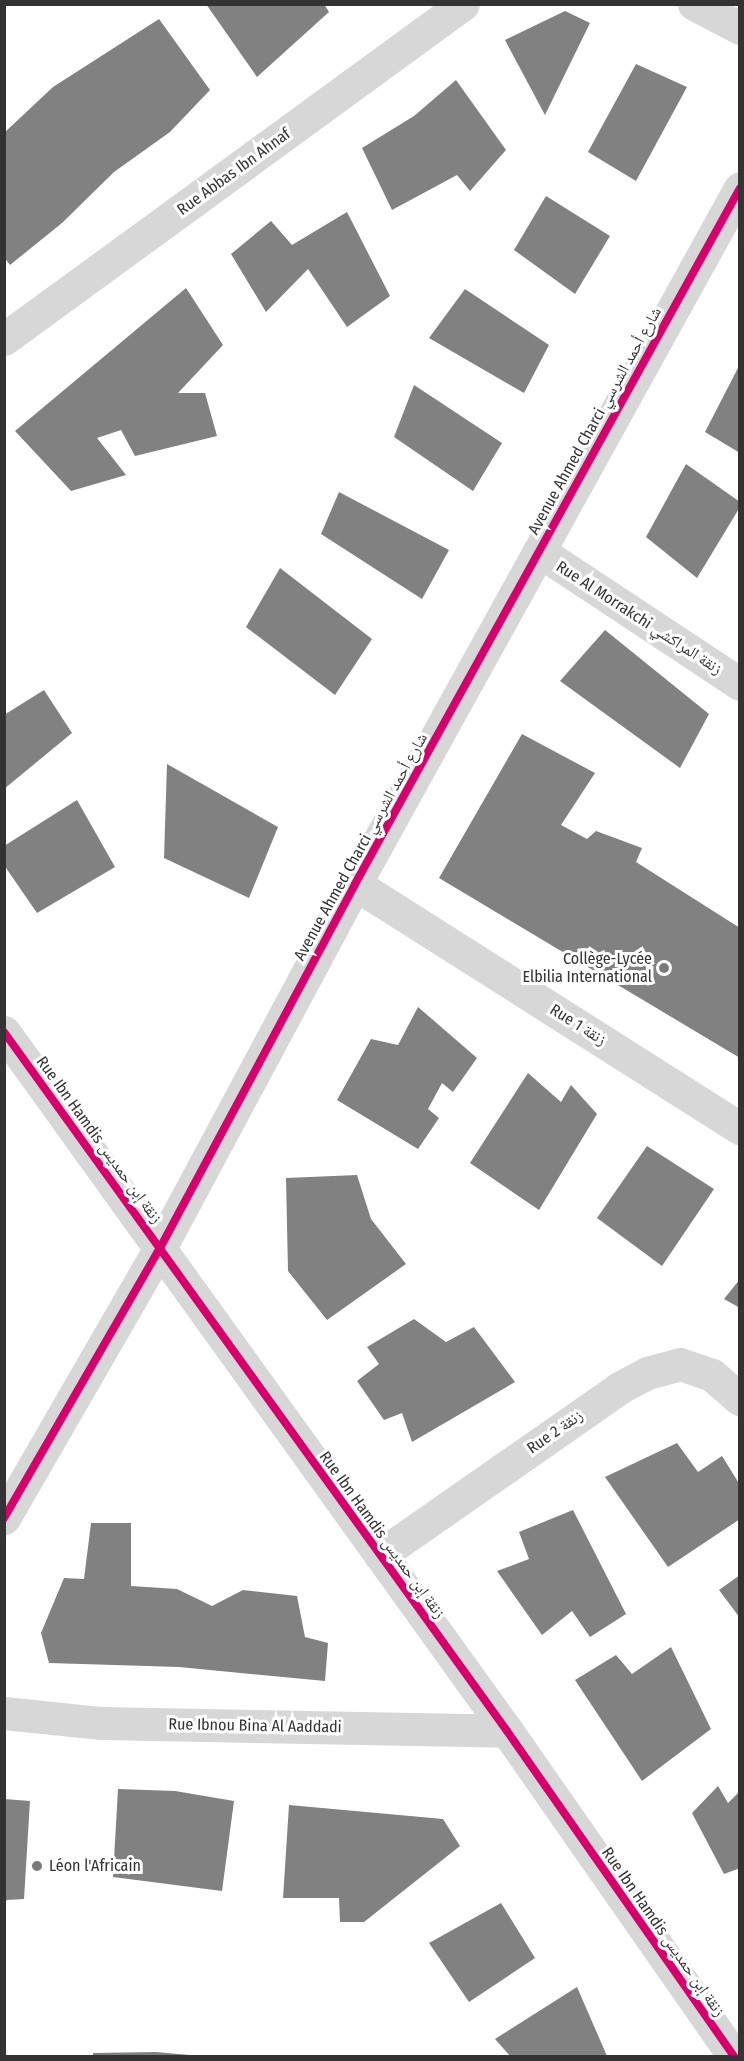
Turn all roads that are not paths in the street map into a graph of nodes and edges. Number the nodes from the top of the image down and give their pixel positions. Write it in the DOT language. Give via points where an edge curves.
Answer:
graph roads {
  1 [pos="463,4"];
  2 [pos="693,4"];
  3 [pos="740,28"];
  4 [pos="740,188"];
  5 [pos="4,339"];
  6 [pos="539,551"];
  7 [pos="740,684"];
  8 [pos="355,885"];
  9 [pos="4,1032"];
  10 [pos="740,1128"];
  11 [pos="160,1248"];
  12 [pos="740,1399"];
  13 [pos="4,1518"];
  14 [pos="380,1555"];
  15 [pos="4,1713"];
  16 [pos="507,1731"];
  17 [pos="734,2056"];
  1 -- 5 [label="street, Rue Abbas Ibn Ahnaf"];
  2 -- 3 [label="street"];
  4 -- 6 [label="street, Avenue Ahmed Charci شارع أحمد الشرسي"];
  6 -- 7 [label="street, Rue Al Morrakchi زنقة المراكشي"];
  6 -- 8 [label="street, Avenue Ahmed Charci شارع أحمد الشرسي"];
  8 -- 10 [label="street, Rue 1 زنقة"];
  8 -- 11 [label="street, Avenue Ahmed Charci شارع أحمد الشرسي"];
  9 -- 11 [label="street, Rue Ibn Hamdis زنقة إبن حمديس"];
  11 -- 13 [label="street, Avenue Ahmed Charci شارع أحمد الشرسي"];
  11 -- 14 [label="street, Rue Ibn Hamdis زنقة إبن حمديس"];
  12 -- 14 [label="street, Rue 2 زنقة" via="712,1375 680,1364 647,1372"];
  14 -- 16 [label="street, Rue Ibn Hamdis زنقة إبن حمديس"];
  15 -- 16 [label="street, Rue Ibnou Bina Al Aaddadi" via="101,1723"];
  16 -- 17 [label="street, Rue Ibn Hamdis زنقة إبن حمديس"];
}
